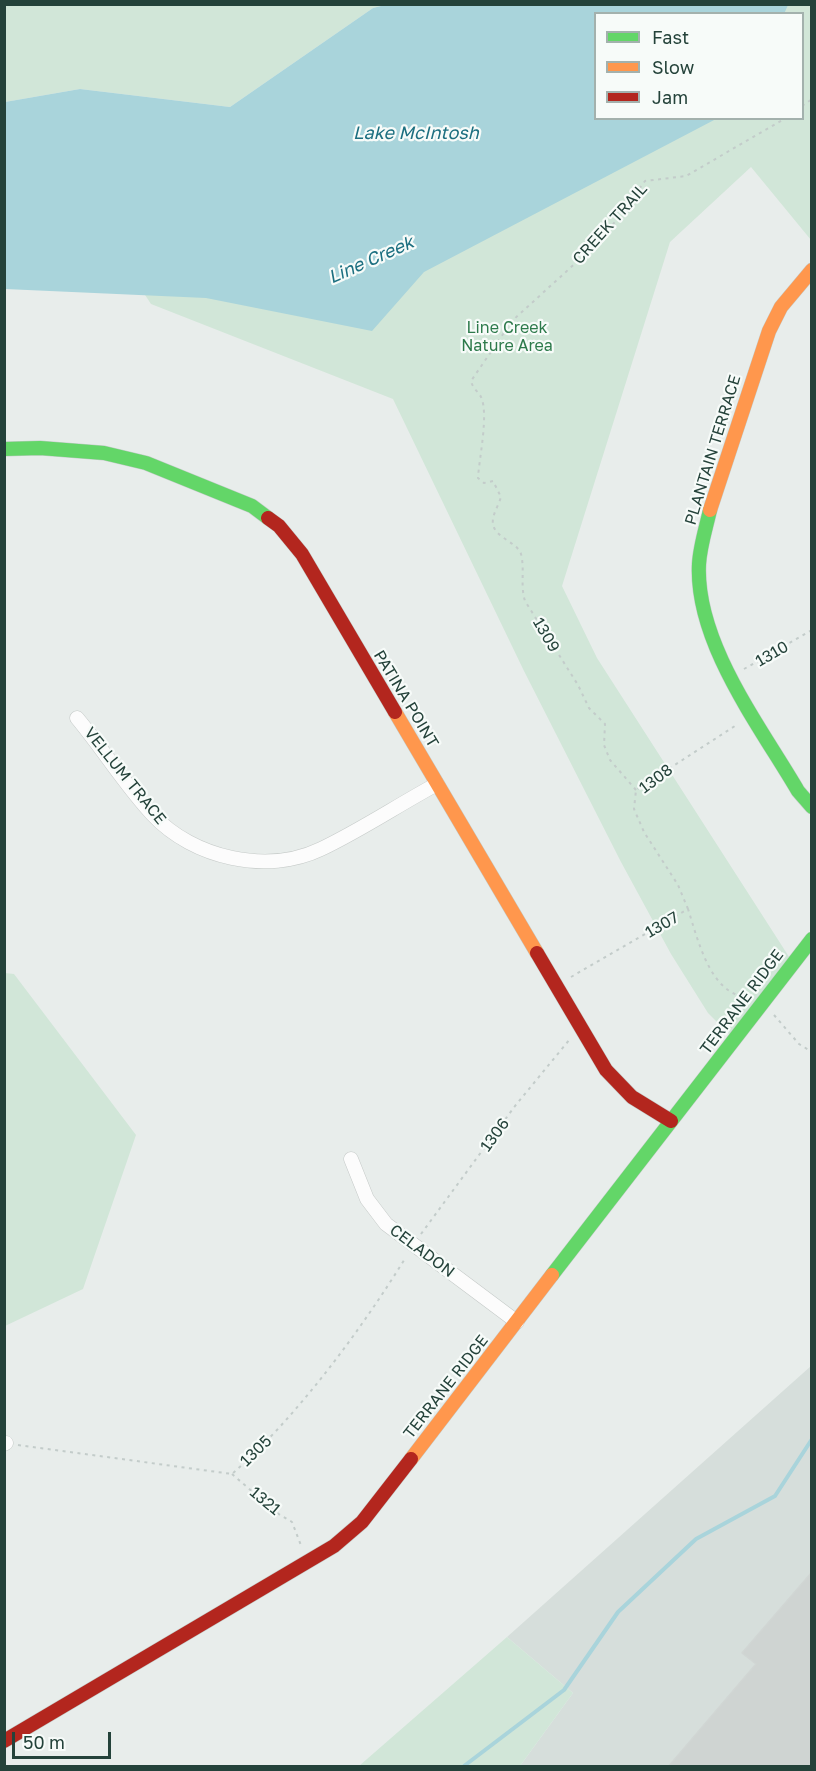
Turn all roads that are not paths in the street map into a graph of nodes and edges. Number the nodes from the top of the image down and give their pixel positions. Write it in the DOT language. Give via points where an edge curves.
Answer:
graph roads {
  1 [pos="812,270"];
  2 [pos="4,449"];
  3 [pos="77,718"];
  4 [pos="437,784"];
  5 [pos="812,807"];
  6 [pos="812,939"];
  7 [pos="671,1121"];
  8 [pos="351,1159"];
  9 [pos="517,1322"];
  10 [pos="4,1741"];
  1 -- 5 [label="street, PLANTAIN TERRACE" via="782,307 769,331 704,533 699,563 701,602 710,635 798,791"];
  2 -- 4 [label="street, PATINA POINT" via="40,448 127,457 242,501 279,526 308,564"];
  3 -- 4 [label="street, VELLUM TRACE" via="153,816 185,840 234,858 276,860 321,850"];
  4 -- 7 [label="street, PATINA POINT" via="580,1028 621,1088"];
  6 -- 7 [label="street, TERRANE RIDGE"];
  7 -- 9 [label="street, TERRANE RIDGE"];
  8 -- 9 [label="street, CELADON" via="367,1199 386,1224"];
  9 -- 10 [label="street, TERRANE RIDGE" via="362,1522 333,1546"];
}
